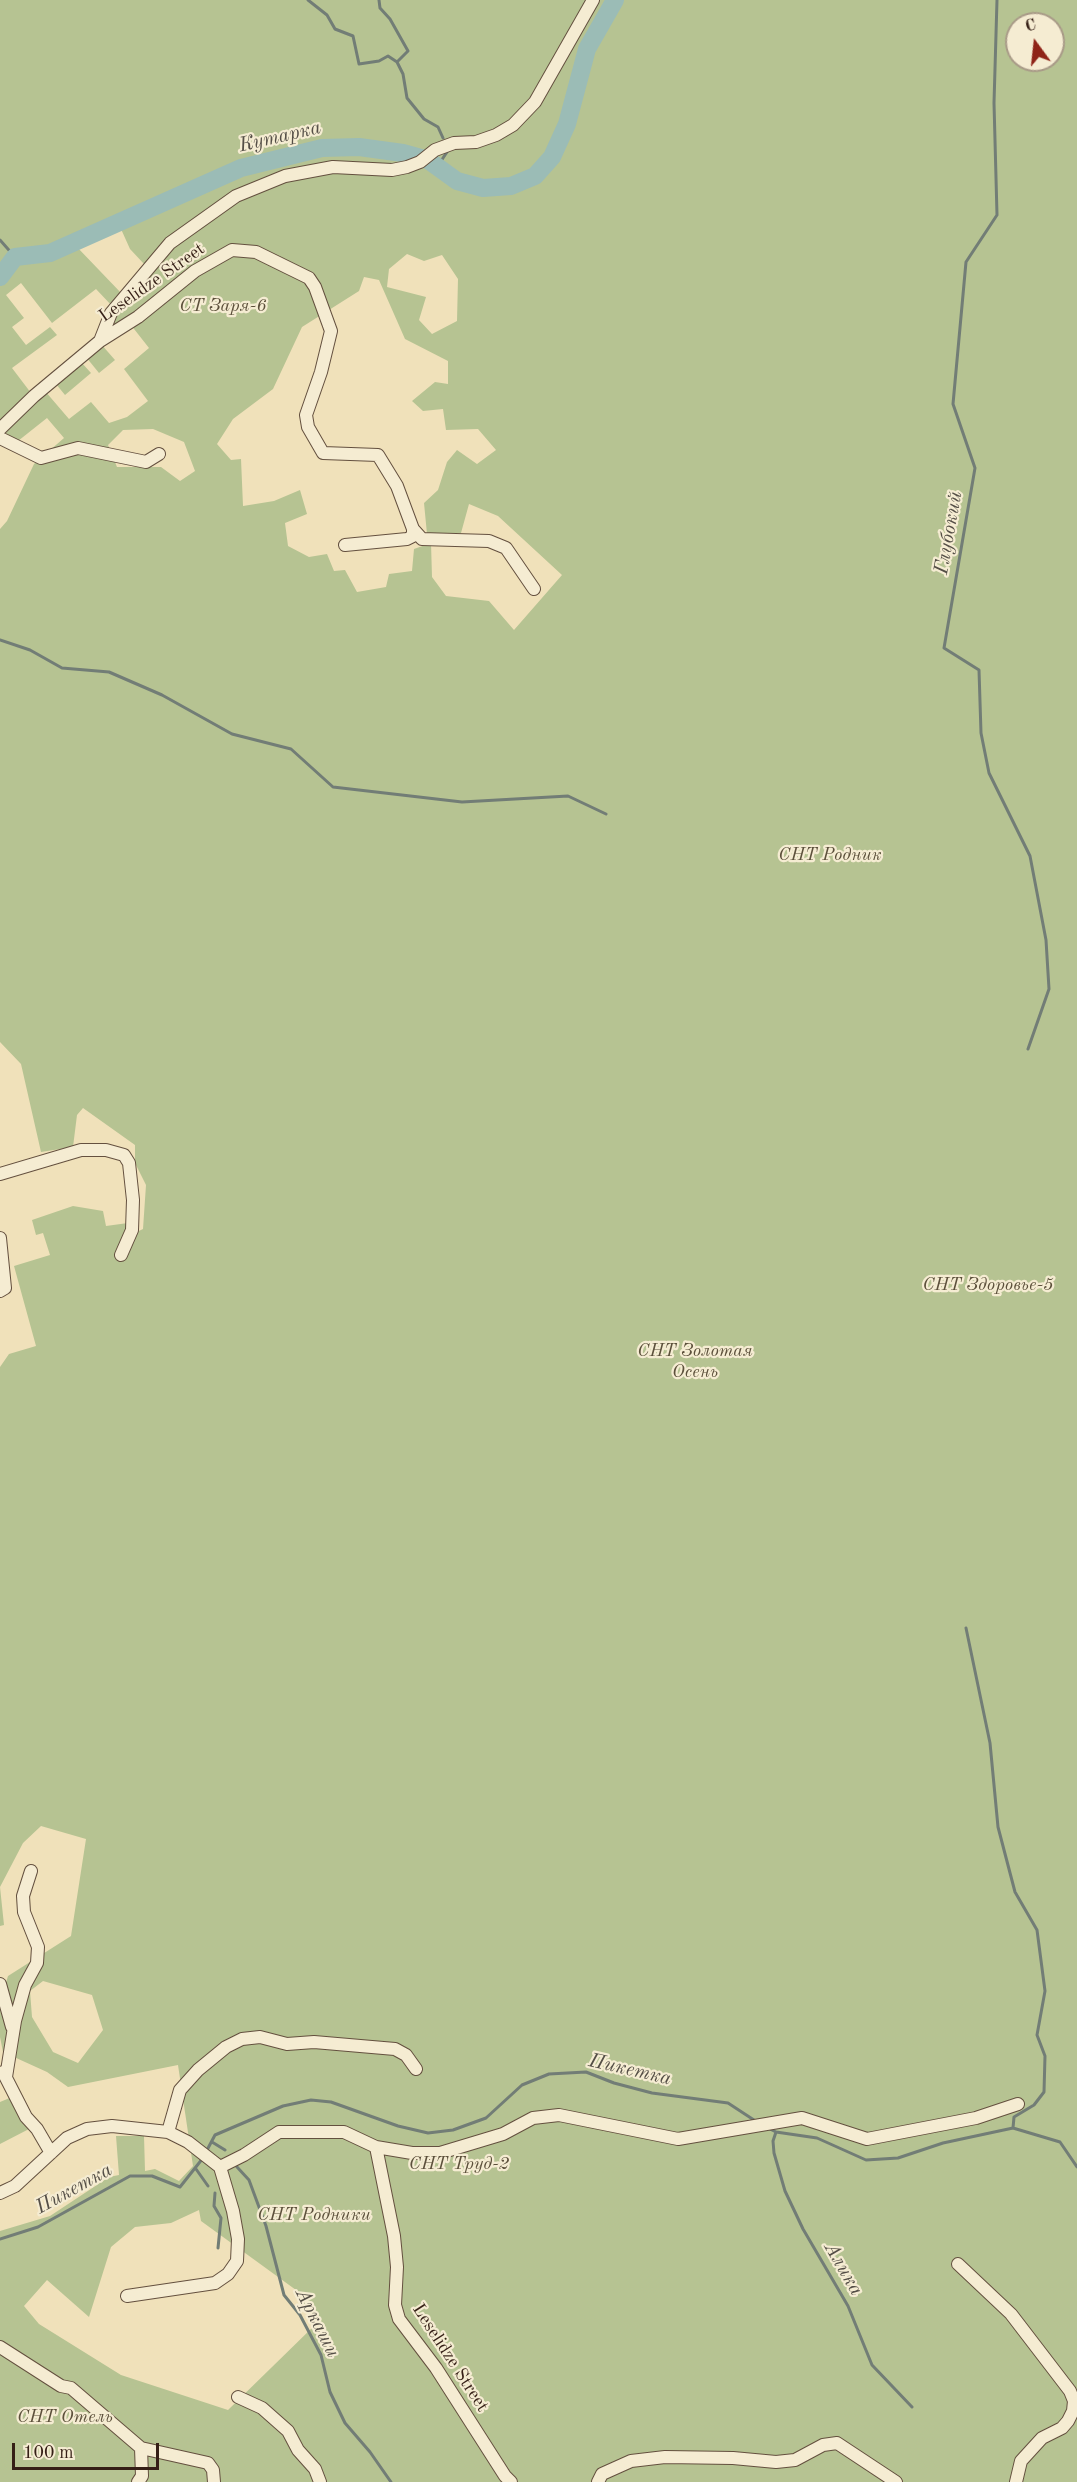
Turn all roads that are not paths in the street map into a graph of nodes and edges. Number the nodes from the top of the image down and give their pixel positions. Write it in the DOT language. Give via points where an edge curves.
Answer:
graph roads {
  1 [pos="593,0"];
  2 [pos="100,341"];
  3 [pos="0,429"];
  4 [pos="0,438"];
  5 [pos="159,454"];
  6 [pos="413,529"];
  7 [pos="345,545"];
  8 [pos="534,589"];
  9 [pos="0,1174"];
  10 [pos="0,1238"];
  11 [pos="121,1255"];
  12 [pos="0,1291"];
  13 [pos="31,1871"];
  14 [pos="0,1984"];
  15 [pos="13,2031"];
  16 [pos="0,2066"];
  17 [pos="416,2069"];
  18 [pos="6,2078"];
  19 [pos="1018,2104"];
  20 [pos="168,2132"];
  21 [pos="376,2147"];
  22 [pos="51,2153"];
  23 [pos="220,2167"];
  24 [pos="0,2193"];
  25 [pos="958,2264"];
  26 [pos="127,2296"];
  27 [pos="0,2347"];
  28 [pos="238,2397"];
  29 [pos="141,2448"];
  30 [pos="138,2482"];
  31 [pos="214,2482"];
  32 [pos="320,2482"];
  33 [pos="511,2482"];
  34 [pos="598,2482"];
  35 [pos="896,2482"];
  36 [pos="1016,2482"];
  1 -- 2 [label="street" via="535,102 513,125 476,142 446,145 423,159 392,170 333,167 285,176 236,196 170,243 111,313"];
  2 -- 3 [label="street, Leselidze Street"];
  2 -- 6 [label="street, Leselidze Street" via="138,317 195,271 232,250 256,252 309,278 331,331 306,415 308,428 323,453 378,455 397,486"];
  4 -- 5 [label="street" via="41,458 78,448 146,462"];
  6 -- 7 [label="street" via="413,536 407,539"];
  6 -- 8 [label="street" via="422,539 489,541 506,548"];
  9 -- 11 [label="street" via="81,1150 124,1155 129,1163 133,1210 132,1230"];
  10 -- 12 [label="street" via="5,1288"];
  13 -- 15 [label="street" via="23,1896 38,1947 37,1964 25,1985"];
  14 -- 15 [label="street"];
  15 -- 18 [label="street"];
  16 -- 18 [label="street"];
  17 -- 20 [label="street" via="406,2055 395,2049 287,2044 260,2037 242,2039 198,2070 180,2090"];
  18 -- 22 [label="street"];
  19 -- 21 [label="street" via="976,2118 867,2139 802,2118 678,2139 559,2115 533,2118 503,2134 440,2153"];
  20 -- 22 [label="street" via="111,2126 87,2129 67,2138"];
  20 -- 23 [label="street"];
  21 -- 23 [label="street" via="344,2132 279,2132"];
  21 -- 33 [label="street, Leselidze Street" via="394,2236 395,2305 399,2319"];
  22 -- 24 [label="street" via="15,2186"];
  23 -- 26 [label="street" via="238,2239 237,2261 228,2274 215,2283"];
  25 -- 36 [label="street" via="1011,2314 1074,2400 1068,2421 1042,2438 1022,2461"];
  27 -- 29 [label="street" via="61,2386 71,2388"];
  28 -- 32 [label="street" via="262,2408 288,2431"];
  29 -- 30 [label="street" via="142,2476"];
  29 -- 31 [label="street" via="208,2463"];
  34 -- 35 [label="street" via="602,2474 631,2461 664,2457 785,2461 837,2443"];
}
